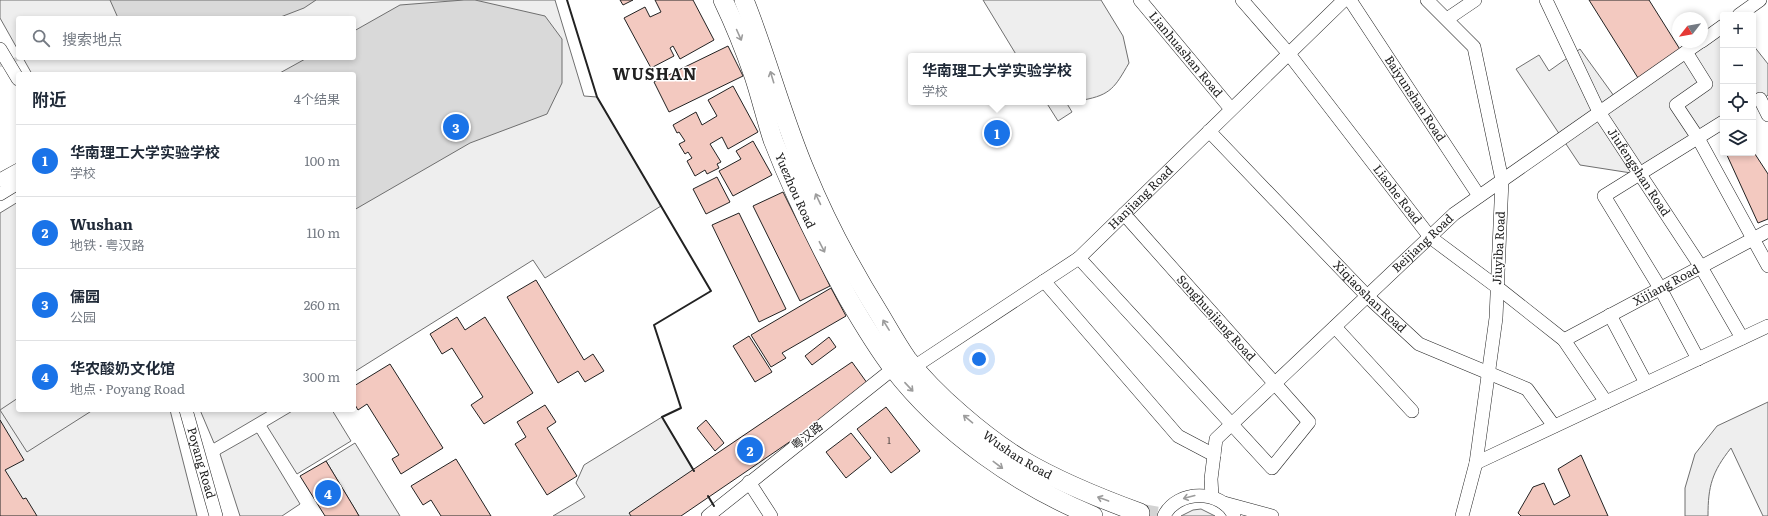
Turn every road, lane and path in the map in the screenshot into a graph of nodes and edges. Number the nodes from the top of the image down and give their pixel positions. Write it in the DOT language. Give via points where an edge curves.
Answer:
graph roads {
  1 [pos="723,0"];
  2 [pos="744,0"];
  3 [pos="1140,0"];
  4 [pos="1242,0"];
  5 [pos="1344,0"];
  6 [pos="1350,0"];
  7 [pos="1427,0"];
  8 [pos="1475,0"];
  9 [pos="1546,0"];
  10 [pos="1755,1"];
  11 [pos="1768,6"];
  12 [pos="1742,12"];
  13 [pos="1447,19"];
  14 [pos="1720,28"];
  15 [pos="1708,36"];
  16 [pos="1691,48"];
  17 [pos="0,49"];
  18 [pos="1686,52"];
  19 [pos="1288,54"];
  20 [pos="16,76"];
  21 [pos="1760,99"];
  22 [pos="1231,110"];
  23 [pos="1599,112"];
  24 [pos="1768,115"];
  25 [pos="1720,124"];
  26 [pos="1209,131"];
  27 [pos="1698,138"];
  28 [pos="16,171"];
  29 [pos="1640,174"];
  30 [pos="0,180"];
  31 [pos="1502,180"];
  32 [pos="16,185"];
  33 [pos="0,194"];
  34 [pos="1479,196"];
  35 [pos="1124,214"];
  36 [pos="1768,231"];
  37 [pos="1430,237"];
  38 [pos="1753,239"];
  39 [pos="1079,258"];
  40 [pos="1768,266"];
  41 [pos="1701,267"];
  42 [pos="1044,281"];
  43 [pos="1497,287"];
  44 [pos="1660,288"];
  45 [pos="1367,296"];
  46 [pos="1610,315"];
  47 [pos="1335,326"];
  48 [pos="1768,326"];
  49 [pos="1742,338"];
  50 [pos="1564,340"];
  51 [pos="1698,359"];
  52 [pos="905,365"];
  53 [pos="1488,373"];
  54 [pos="1646,383"];
  55 [pos="1274,384"];
  56 [pos="1606,402"];
  57 [pos="1412,411"];
  58 [pos="187,412"];
  59 [pos="1231,424"];
  60 [pos="1554,426"];
  61 [pos="1214,455"];
  62 [pos="1476,463"];
  63 [pos="749,482"];
  64 [pos="1218,500"];
  65 [pos="1140,512"];
  66 [pos="216,516"];
  67 [pos="708,516"];
  68 [pos="771,516"];
  69 [pos="1093,516"];
  70 [pos="1164,516"];
  71 [pos="1234,516"];
  72 [pos="1272,516"];
  73 [pos="1462,516"];
  1 -- 52 [label="main road, Yuezhou Road, one-way" via="742,42 772,137 798,200 836,277 872,339"];
  52 -- 2 [label="main road, Yuezhou Road, one-way" via="806,174"];
  3 -- 22 [label="street, Lianhuashan Road"];
  4 -- 19 [label="street, Liaohe Road"];
  5 -- 19 [label="street, Hanjiang Road"];
  6 -- 34 [label="street, Baiyunshan Road"];
  7 -- 13 [label="street, Jiuyiba Road"];
  8 -- 13 [label="street"];
  9 -- 23 [label="street, Jiufengshan Road"];
  10 -- 11 [label="street"];
  10 -- 12 [label="street"];
  13 -- 31 [label="street, Jiuyiba Road" via="1474,47"];
  14 -- 15 [label="street, Beijiang Road"];
  16 -- 18 [label="street, Beijiang Road"];
  17 -- 20 [label="street"];
  18 -- 23 [label="street, Beijiang Road"];
  18 -- 27 [label="street" via="1706,84 1676,105"];
  19 -- 22 [label="street, Hanjiang Road"];
  19 -- 37 [label="street, Liaohe Road"];
  21 -- 24 [label="street"];
  22 -- 26 [label="street, Hanjiang Road"];
  23 -- 29 [label="street, Jiufengshan Road"];
  23 -- 31 [label="street, Beijiang Road"];
  25 -- 27 [label="street"];
  26 -- 35 [label="street, Hanjiang Road"];
  26 -- 45 [label="street, Xiqiaoshan Road"];
  27 -- 29 [label="street"];
  27 -- 38 [label="street"];
  28 -- 30 [label="street"];
  29 -- 41 [label="street, Jiufengshan Road"];
  29 -- 44 [label="street" via="1604,196"];
  31 -- 34 [label="street, Beijiang Road"];
  31 -- 43 [label="street, Jiuyiba Road"];
  32 -- 33 [label="street"];
  34 -- 37 [label="street, Beijiang Road" via="1454,214"];
  35 -- 39 [label="street, Hanjiang Road"];
  35 -- 55 [label="street, Songhuajiang Road"];
  36 -- 38 [label="street, Xijiang Road"];
  37 -- 43 [label="street, Liaohe Road"];
  37 -- 45 [label="street, Beijiang Road"];
  38 -- 40 [label="street"];
  38 -- 41 [label="street, Xijiang Road"];
  39 -- 42 [label="street, Hanjiang Road"];
  39 -- 59 [label="street"];
  41 -- 44 [label="street, Xijiang Road"];
  41 -- 49 [label="street, Jiufengshan Road"];
  42 -- 52 [label="street, Hanjiang Road"];
  42 -- 61 [label="street" via="1178,436"];
  43 -- 50 [label="street, Liaohe Road"];
  43 -- 53 [label="street, Jiuyiba Road" via="1496,318"];
  44 -- 46 [label="street, Xijiang Road"];
  44 -- 51 [label="street"];
  45 -- 47 [label="street, Beijiang Road"];
  45 -- 53 [label="street, Xiqiaoshan Road" via="1419,344"];
  46 -- 50 [label="street, Xijiang Road"];
  46 -- 54 [label="street"];
  47 -- 55 [label="street, Beijiang Road"];
  47 -- 57 [label="street"];
  48 -- 49 [label="street"];
  49 -- 51 [label="street"];
  50 -- 56 [label="street, Liaohe Road"];
  51 -- 54 [label="street"];
  52 -- 63 [label="street, 粤汉路"];
  65 -- 52 [label="main road, Wushan Road, one-way" via="1088,494 1021,460"];
  52 -- 69 [label="main road, Wushan Road, one-way" via="908,386 945,422 1012,475 1040,492"];
  53 -- 60 [label="street, Xiqiaoshan Road" via="1527,389"];
  53 -- 62 [label="street, Jiuyiba Road"];
  54 -- 56 [label="street"];
  55 -- 59 [label="street, Beijiang Road"];
  55 -- 59 [label="street, Songhuajiang Road" via="1309,422 1272,468"];
  56 -- 60 [label="street"];
  58 -- 66 [label="street, Poyang Road"];
  59 -- 61 [label="street, Beijiang Road" via="1216,439"];
  60 -- 62 [label="street"];
  61 -- 64 [label="street, Beijiang Road" via="1211,480"];
  62 -- 73 [label="street, Jiuyiba Road"];
  63 -- 67 [label="street, 粤汉路"];
  63 -- 68 [label="street"];
  64 -- 70 [label="street, one-way" via="1200,495 1187,497 1175,503"];
  64 -- 71 [label="street"];
  64 -- 72 [label="street"];
}
